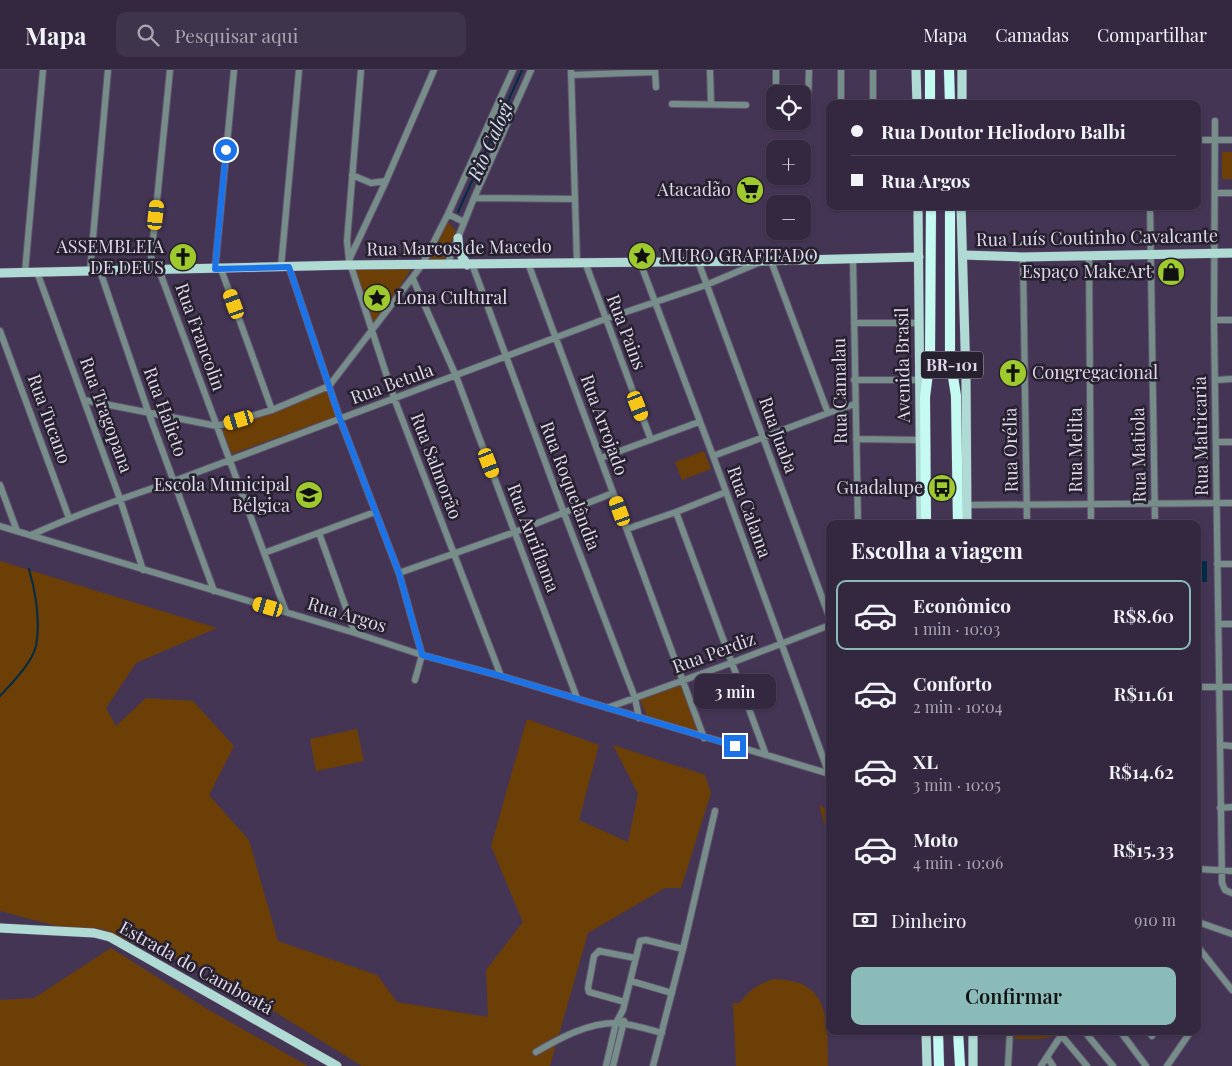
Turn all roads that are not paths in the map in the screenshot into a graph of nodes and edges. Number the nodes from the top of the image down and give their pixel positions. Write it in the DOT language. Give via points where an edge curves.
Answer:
graph roads {
  1 [pos="43,70"];
  2 [pos="108,70"];
  3 [pos="170,70"];
  4 [pos="234,70"];
  5 [pos="299,70"];
  6 [pos="361,70"];
  7 [pos="434,70"];
  8 [pos="512,70"];
  9 [pos="531,70"];
  10 [pos="710,70"];
  11 [pos="776,70"];
  12 [pos="808,70"];
  13 [pos="841,70"];
  14 [pos="873,70"];
  15 [pos="916,70"];
  16 [pos="930,70"];
  17 [pos="949,70"];
  18 [pos="962,70"];
  19 [pos="655,71"];
  20 [pos="571,73"];
  21 [pos="776,85"];
  22 [pos="808,85"];
  23 [pos="656,88"];
  24 [pos="841,100"];
  25 [pos="873,100"];
  26 [pos="917,100"];
  27 [pos="930,100"];
  28 [pos="950,100"];
  29 [pos="962,100"];
  30 [pos="672,104"];
  31 [pos="711,104"];
  32 [pos="746,104"];
  33 [pos="1215,121"];
  34 [pos="1201,140"];
  35 [pos="1215,140"];
  36 [pos="1232,140"];
  37 [pos="352,175"];
  38 [pos="386,181"];
  39 [pos="1232,193"];
  40 [pos="1214,194"];
  41 [pos="474,198"];
  42 [pos="574,199"];
  43 [pos="918,210"];
  44 [pos="931,210"];
  45 [pos="950,210"];
  46 [pos="962,210"];
  47 [pos="1150,210"];
  48 [pos="448,214"];
  49 [pos="464,222"];
  50 [pos="458,238"];
  51 [pos="1215,253"];
  52 [pos="1232,253"];
  53 [pos="963,255"];
  54 [pos="1149,255"];
  55 [pos="1089,256"];
  56 [pos="919,257"];
  57 [pos="1023,257"];
  58 [pos="853,259"];
  59 [pos="698,261"];
  60 [pos="767,261"];
  61 [pos="349,262"];
  62 [pos="640,262"];
  63 [pos="528,263"];
  64 [pos="580,263"];
  65 [pos="470,264"];
  66 [pos="422,265"];
  67 [pos="447,265"];
  68 [pos="285,267"];
  69 [pos="218,269"];
  70 [pos="154,270"];
  71 [pos="90,271"];
  72 [pos="100,271"];
  73 [pos="26,272"];
  74 [pos="37,272"];
  75 [pos="0,273"];
  76 [pos="413,279"];
  77 [pos="706,285"];
  78 [pos="653,302"];
  79 [pos="605,319"];
  80 [pos="1214,320"];
  81 [pos="1232,320"];
  82 [pos="854,323"];
  83 [pos="919,323"];
  84 [pos="0,331"];
  85 [pos="372,331"];
  86 [pos="556,339"];
  87 [pos="506,357"];
  88 [pos="456,376"];
  89 [pos="1232,379"];
  90 [pos="854,380"];
  91 [pos="920,380"];
  92 [pos="1216,380"];
  93 [pos="329,386"];
  94 [pos="394,398"];
  95 [pos="84,400"];
  96 [pos="854,404"];
  97 [pos="272,410"];
  98 [pos="828,413"];
  99 [pos="149,414"];
  100 [pos="340,419"];
  101 [pos="699,422"];
  102 [pos="217,426"];
  103 [pos="763,438"];
  104 [pos="856,439"];
  105 [pos="651,440"];
  106 [pos="920,440"];
  107 [pos="1216,442"];
  108 [pos="1232,442"];
  109 [pos="713,456"];
  110 [pos="601,458"];
  111 [pos="230,460"];
  112 [pos="174,481"];
  113 [pos="0,485"];
  114 [pos="726,492"];
  115 [pos="614,493"];
  116 [pos="120,498"];
  117 [pos="1217,503"];
  118 [pos="1232,503"];
  119 [pos="1091,504"];
  120 [pos="1155,504"];
  121 [pos="966,505"];
  122 [pos="1027,506"];
  123 [pos="375,512"];
  124 [pos="676,512"];
  125 [pos="564,513"];
  126 [pos="69,518"];
  127 [pos="858,520"];
  128 [pos="921,520"];
  129 [pos="926,520"];
  130 [pos="958,520"];
  131 [pos="967,520"];
  132 [pos="1027,520"];
  133 [pos="1091,520"];
  134 [pos="1155,520"];
  135 [pos="0,526"];
  136 [pos="627,529"];
  137 [pos="17,531"];
  138 [pos="515,532"];
  139 [pos="319,533"];
  140 [pos="31,535"];
  141 [pos="264,553"];
  142 [pos="453,553"];
  143 [pos="1217,564"];
  144 [pos="1232,564"];
  145 [pos="143,570"];
  146 [pos="399,573"];
  147 [pos="214,591"];
  148 [pos="826,608"];
  149 [pos="286,612"];
  150 [pos="1219,624"];
  151 [pos="1232,624"];
  152 [pos="826,627"];
  153 [pos="355,632"];
  154 [pos="781,644"];
  155 [pos="422,655"];
  156 [pos="731,663"];
  157 [pos="501,676"];
  158 [pos="416,680"];
  159 [pos="682,681"];
  160 [pos="1201,687"];
  161 [pos="1219,687"];
  162 [pos="1232,687"];
  163 [pos="577,698"];
  164 [pos="635,698"];
  165 [pos="607,708"];
  166 [pos="639,718"];
  167 [pos="704,738"];
  168 [pos="1220,746"];
  169 [pos="1232,746"];
  170 [pos="766,755"];
  171 [pos="826,766"];
  172 [pos="826,773"];
  173 [pos="1220,808"];
  174 [pos="1232,808"];
  175 [pos="715,811"];
  176 [pos="1201,869"];
  177 [pos="1221,871"];
  178 [pos="1232,871"];
  179 [pos="1232,893"];
  180 [pos="1201,923"];
  181 [pos="0,928"];
  182 [pos="1232,934"];
  183 [pos="683,949"];
  184 [pos="1201,951"];
  185 [pos="635,958"];
  186 [pos="631,981"];
  187 [pos="1232,990"];
  188 [pos="672,993"];
  189 [pos="625,1002"];
  190 [pos="623,1010"];
  191 [pos="616,1023"];
  192 [pos="624,1024"];
  193 [pos="662,1033"];
  194 [pos="926,1035"];
  195 [pos="938,1035"];
  196 [pos="958,1035"];
  197 [pos="964,1035"];
  198 [pos="973,1035"];
  199 [pos="1010,1035"];
  200 [pos="1061,1035"];
  201 [pos="1064,1035"];
  202 [pos="1087,1035"];
  203 [pos="1123,1035"];
  204 [pos="1188,1035"];
  205 [pos="536,1052"];
  206 [pos="1046,1057"];
  207 [pos="610,1064"];
  208 [pos="337,1066"];
  209 [pos="653,1066"];
  210 [pos="927,1066"];
  211 [pos="939,1066"];
  212 [pos="961,1066"];
  213 [pos="973,1066"];
  214 [pos="1008,1066"];
  215 [pos="1041,1066"];
  216 [pos="1054,1066"];
  217 [pos="1087,1066"];
  218 [pos="1113,1066"];
  219 [pos="1146,1066"];
  220 [pos="1168,1066"];
  1 -- 73 [label="street"];
  2 -- 71 [label="street"];
  3 -- 70 [label="street"];
  4 -- 69 [label="street"];
  5 -- 68 [label="street"];
  6 -- 37 [label="street, Rua Salmorão"];
  7 -- 38 [label="street"];
  8 -- 48 [label="street"];
  9 -- 41 [label="street"];
  10 -- 31 [label="street"];
  11 -- 21 [label="street"];
  12 -- 22 [label="street"];
  13 -- 24 [label="street"];
  14 -- 25 [label="street"];
  15 -- 26 [label="main road"];
  16 -- 27 [label="highway"];
  17 -- 28 [label="highway"];
  18 -- 29 [label="main road"];
  19 -- 20 [label="street"];
  19 -- 23 [label="street"];
  20 -- 42 [label="street, Rua Pains"];
  30 -- 31 [label="street"];
  31 -- 32 [label="street"];
  33 -- 35 [label="street, Rua Matricaria"];
  34 -- 35 [label="street"];
  35 -- 36 [label="street"];
  35 -- 40 [label="street, Rua Matricaria"];
  37 -- 38 [label="street" via="371,183"];
  37 -- 61 [label="street, Rua Salmorão" via="347,241"];
  38 -- 61 [label="street"];
  39 -- 40 [label="street"];
  40 -- 51 [label="street, Rua Matricaria"];
  41 -- 42 [label="street"];
  41 -- 49 [label="street"];
  42 -- 64 [label="street, Rua Pains"];
  43 -- 56 [label="main road, Avenida Brasil"];
  44 -- 129 [label="highway, Avenida Brasil / BR-101" via="930,357 925,398"];
  45 -- 130 [label="highway, BR-101" via="950,357 956,396"];
  46 -- 53 [label="main road"];
  47 -- 54 [label="street, Rua Matiola"];
  48 -- 49 [label="street"];
  48 -- 66 [label="street"];
  49 -- 50 [label="street"];
  50 -- 65 [label="main road" via="459,251"];
  50 -- 67 [label="street"];
  51 -- 52 [label="main road, Rua Luís Coutinho Cavalcante"];
  51 -- 54 [label="main road, Rua Luís Coutinho Cavalcante"];
  51 -- 80 [label="street, Rua Matricaria"];
  53 -- 57 [label="main road, Rua Luís Coutinho Cavalcante"];
  53 -- 121 [label="main road"];
  54 -- 55 [label="main road, Rua Luís Coutinho Cavalcante"];
  54 -- 120 [label="street, Rua Matiola"];
  55 -- 57 [label="main road, Rua Luís Coutinho Cavalcante"];
  55 -- 119 [label="street, Rua Melita"];
  56 -- 58 [label="main road, Rua Marcos de Macedo"];
  56 -- 83 [label="main road, Avenida Brasil"];
  57 -- 122 [label="street, Rua Orélia"];
  58 -- 60 [label="main road, Rua Marcos de Macedo"];
  58 -- 82 [label="street, Rua Camalau"];
  59 -- 60 [label="main road, Rua Marcos de Macedo"];
  59 -- 62 [label="main road, Rua Marcos de Macedo"];
  59 -- 77 [label="street, Rua Juaba"];
  60 -- 77 [label="street, Rua Betula"];
  60 -- 98 [label="street"];
  61 -- 66 [label="main road, Rua Marcos de Macedo"];
  61 -- 68 [label="main road, Rua Marcos de Macedo"];
  61 -- 85 [label="street, Rua Salmorão"];
  62 -- 64 [label="main road, Rua Marcos de Macedo"];
  62 -- 78 [label="street, Rua Calama"];
  63 -- 64 [label="main road, Rua Marcos de Macedo"];
  63 -- 65 [label="main road, Rua Marcos de Macedo"];
  63 -- 86 [label="street, Rua Arrojado"];
  64 -- 79 [label="street, Rua Pains"];
  65 -- 67 [label="main road, Rua Marcos de Macedo"];
  65 -- 87 [label="street, Rua Roquelândia"];
  66 -- 67 [label="main road, Rua Marcos de Macedo"];
  66 -- 76 [label="street"];
  68 -- 69 [label="main road, Rua Marcos de Macedo"];
  68 -- 93 [label="street"];
  69 -- 70 [label="main road, Rua Marcos de Macedo"];
  69 -- 97 [label="street"];
  70 -- 72 [label="main road, Rua Marcos de Macedo"];
  70 -- 102 [label="street, Rua Francolin"];
  71 -- 72 [label="main road, Rua Marcos de Macedo"];
  71 -- 74 [label="main road, Rua Marcos de Macedo"];
  72 -- 99 [label="street, Rua Halieto"];
  73 -- 74 [label="main road, Rua Marcos de Macedo"];
  73 -- 75 [label="main road, Rua Marcos de Macedo"];
  74 -- 95 [label="street, Rua Tragopana"];
  76 -- 85 [label="street"];
  76 -- 88 [label="street, Rua Auriflama"];
  77 -- 78 [label="street, Rua Betula"];
  77 -- 103 [label="street, Rua Juaba"];
  78 -- 79 [label="street, Rua Betula"];
  78 -- 101 [label="street, Rua Calama"];
  79 -- 86 [label="street, Rua Betula"];
  79 -- 105 [label="street, Rua Pains"];
  80 -- 81 [label="street"];
  80 -- 92 [label="street, Rua Matricaria"];
  82 -- 83 [label="street"];
  82 -- 90 [label="street, Rua Camalau"];
  83 -- 91 [label="main road, Avenida Brasil"];
  84 -- 126 [label="street, Rua Tucano"];
  85 -- 93 [label="street"];
  85 -- 94 [label="street, Rua Salmorão"];
  86 -- 87 [label="street, Rua Betula"];
  86 -- 110 [label="street, Rua Arrojado"];
  87 -- 88 [label="street, Rua Betula"];
  87 -- 125 [label="street, Rua Roquelândia"];
  88 -- 94 [label="street, Rua Betula"];
  88 -- 138 [label="street, Rua Auriflama"];
  89 -- 92 [label="street"];
  90 -- 91 [label="street"];
  90 -- 96 [label="street, Rua Camalau"];
  91 -- 106 [label="main road, Avenida Brasil"];
  92 -- 107 [label="street, Rua Matricaria"];
  93 -- 97 [label="street"];
  93 -- 100 [label="street"];
  94 -- 100 [label="street, Rua Betula"];
  94 -- 142 [label="street, Rua Salmorão"];
  95 -- 99 [label="street"];
  95 -- 116 [label="street, Rua Tragopana"];
  96 -- 98 [label="street"];
  96 -- 104 [label="street, Rua Camalau"];
  97 -- 102 [label="street"];
  98 -- 103 [label="street"];
  99 -- 102 [label="street"];
  99 -- 112 [label="street, Rua Halieto"];
  100 -- 111 [label="street, Rua Betula"];
  100 -- 123 [label="street"];
  101 -- 105 [label="street"];
  101 -- 109 [label="street, Rua Calama"];
  102 -- 111 [label="street, Rua Francolin"];
  103 -- 109 [label="street"];
  103 -- 148 [label="street, Rua Juaba"];
  104 -- 106 [label="street"];
  104 -- 127 [label="street, Rua Camalau"];
  105 -- 110 [label="street"];
  106 -- 128 [label="main road, Avenida Brasil"];
  107 -- 108 [label="street"];
  107 -- 117 [label="street, Rua Matricaria"];
  109 -- 114 [label="street, Rua Calama"];
  110 -- 115 [label="street, Rua Arrojado"];
  111 -- 112 [label="street, Rua Betula"];
  111 -- 141 [label="street, Rua Francolin"];
  112 -- 116 [label="street, Rua Betula"];
  112 -- 147 [label="street, Rua Halieto"];
  113 -- 137 [label="street"];
  114 -- 124 [label="street"];
  114 -- 154 [label="street, Rua Calama"];
  115 -- 125 [label="street"];
  115 -- 136 [label="street, Rua Arrojado"];
  116 -- 126 [label="street, Rua Betula"];
  116 -- 145 [label="street, Rua Tragopana"];
  117 -- 118 [label="street"];
  117 -- 120 [label="street"];
  117 -- 143 [label="street, Rua Matricaria"];
  119 -- 120 [label="street"];
  119 -- 122 [label="street"];
  119 -- 133 [label="street, Rua Melita"];
  120 -- 134 [label="street, Rua Matiola"];
  121 -- 122 [label="street"];
  121 -- 131 [label="main road"];
  122 -- 132 [label="street, Rua Orélia"];
  123 -- 139 [label="street"];
  123 -- 146 [label="street"];
  124 -- 136 [label="street"];
  124 -- 156 [label="street"];
  125 -- 138 [label="street"];
  125 -- 164 [label="street, Rua Roquelândia"];
  126 -- 140 [label="street, Rua Betula"];
  135 -- 137 [label="street, Rua Argos"];
  136 -- 159 [label="street, Rua Arrojado"];
  137 -- 140 [label="street, Rua Argos"];
  138 -- 142 [label="street"];
  138 -- 163 [label="street, Rua Auriflama"];
  139 -- 141 [label="street"];
  139 -- 153 [label="street"];
  140 -- 145 [label="street, Rua Argos"];
  141 -- 149 [label="street, Rua Francolin"];
  142 -- 146 [label="street"];
  142 -- 157 [label="street, Rua Salmorão"];
  143 -- 144 [label="street"];
  143 -- 150 [label="street, Rua Matricaria"];
  145 -- 147 [label="street, Rua Argos"];
  146 -- 155 [label="street"];
  147 -- 149 [label="street, Rua Argos"];
  149 -- 153 [label="street, Rua Argos"];
  150 -- 151 [label="street"];
  150 -- 161 [label="street, Rua Matricaria"];
  152 -- 154 [label="street, Rua Perdiz"];
  153 -- 155 [label="street, Rua Argos"];
  154 -- 156 [label="street, Rua Perdiz"];
  154 -- 171 [label="street, Rua Calama"];
  155 -- 157 [label="street, Rua Argos"];
  155 -- 158 [label="street"];
  156 -- 159 [label="street, Rua Perdiz"];
  156 -- 170 [label="street"];
  157 -- 163 [label="street, Rua Argos"];
  159 -- 164 [label="street, Rua Perdiz"];
  159 -- 167 [label="street, Rua Arrojado"];
  160 -- 161 [label="street"];
  161 -- 162 [label="street"];
  161 -- 168 [label="street, Rua Matricaria"];
  163 -- 165 [label="street, Rua Argos"];
  164 -- 165 [label="street, Rua Perdiz"];
  164 -- 166 [label="street, Rua Roquelândia"];
  165 -- 166 [label="street, Rua Argos"];
  166 -- 167 [label="street, Rua Argos"];
  167 -- 170 [label="street, Rua Argos"];
  168 -- 169 [label="street"];
  168 -- 173 [label="street, Rua Matricaria"];
  170 -- 172 [label="street, Rua Argos"];
  173 -- 174 [label="street"];
  173 -- 177 [label="street, Rua Matricaria"];
  175 -- 183 [label="street"];
  176 -- 177 [label="street"];
  177 -- 178 [label="street"];
  177 -- 179 [label="street" via="1223,887"];
  180 -- 182 [label="street"];
  181 -- 208 [label="main road, Estrada do Camboatá" via="94,933 110,937"];
  183 -- 185 [label="street" via="643,940"];
  183 -- 188 [label="street"];
  184 -- 187 [label="street"];
  185 -- 186 [label="street"];
  185 -- 189 [label="street" via="599,951 594,956 589,992"];
  186 -- 188 [label="street"];
  186 -- 189 [label="street"];
  188 -- 193 [label="street"];
  189 -- 190 [label="street"];
  190 -- 191 [label="street"];
  190 -- 192 [label="street"];
  191 -- 192 [label="street"];
  191 -- 205 [label="street" via="568,1034"];
  191 -- 207 [label="street"];
  192 -- 193 [label="street"];
  192 -- 207 [label="street"];
  193 -- 209 [label="street"];
  194 -- 210 [label="main road"];
  195 -- 211 [label="highway"];
  196 -- 212 [label="highway"];
  197 -- 212 [label="highway"];
  198 -- 213 [label="main road"];
  199 -- 214 [label="street"];
  200 -- 206 [label="street"];
  201 -- 217 [label="street"];
  202 -- 218 [label="street"];
  203 -- 219 [label="street"];
  204 -- 220 [label="street"];
  206 -- 215 [label="street"];
  206 -- 216 [label="street"];
}
